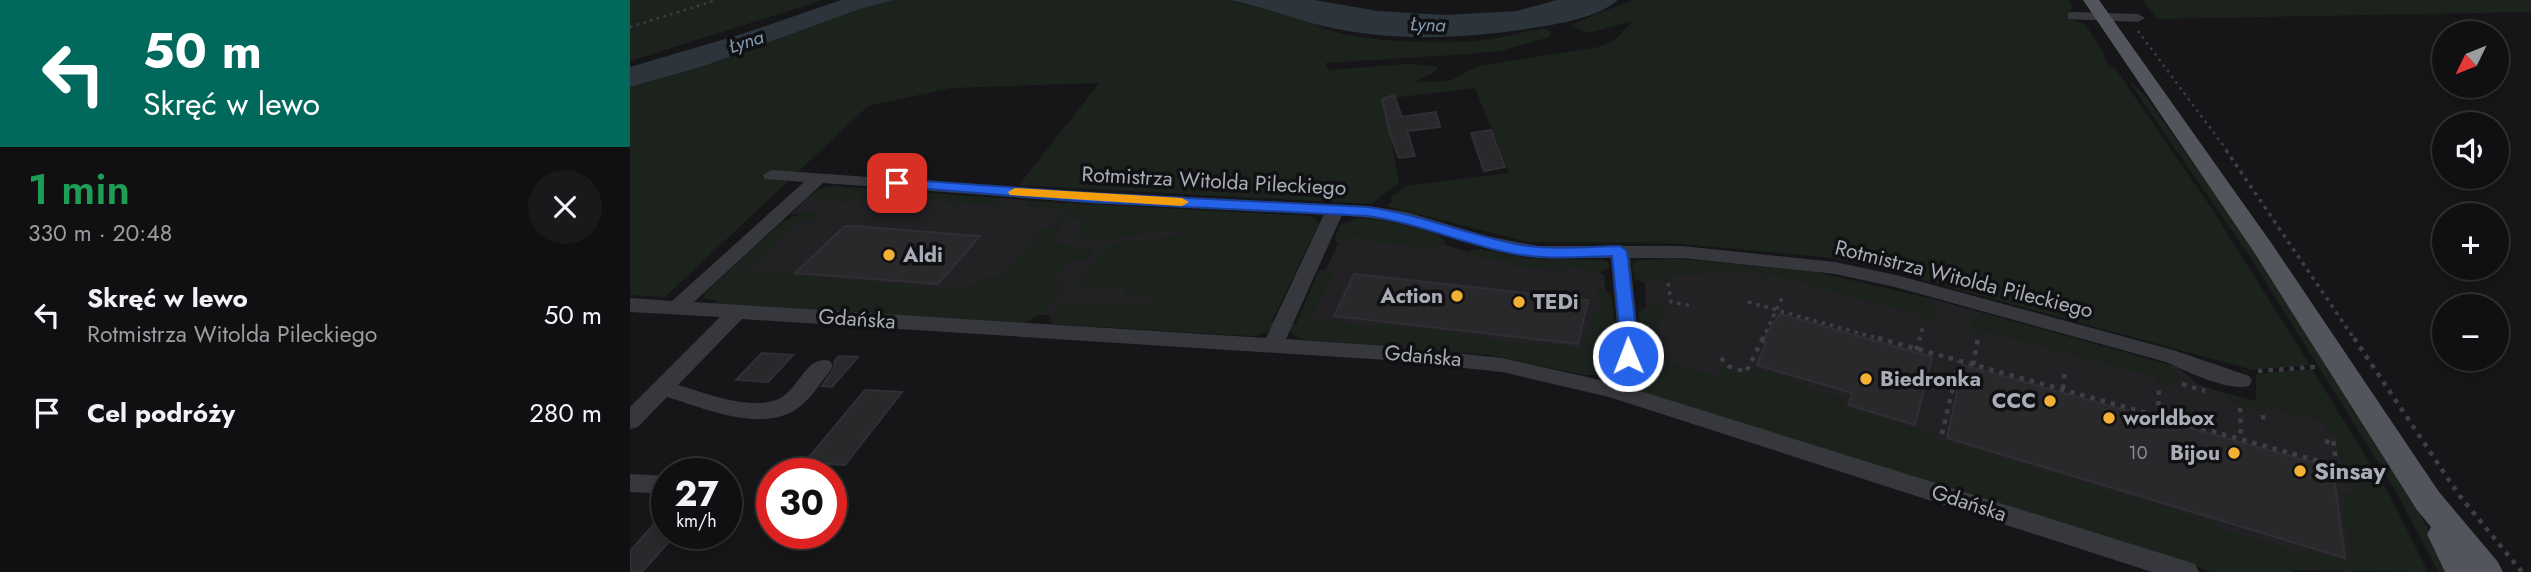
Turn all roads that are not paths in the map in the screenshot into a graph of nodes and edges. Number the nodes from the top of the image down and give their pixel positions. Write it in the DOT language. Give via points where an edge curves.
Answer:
graph roads {
  1 [pos="2097,8"];
  2 [pos="2073,16"];
  3 [pos="2135,18"];
  4 [pos="771,175"];
  5 [pos="820,178"];
  6 [pos="1335,210"];
  7 [pos="1620,251"];
  8 [pos="630,305"];
  9 [pos="676,308"];
  10 [pos="737,312"];
  11 [pos="1273,345"];
  12 [pos="823,366"];
  13 [pos="2241,382"];
  14 [pos="663,388"];
  15 [pos="1611,390"];
  16 [pos="630,421"];
  17 [pos="630,483"];
  18 [pos="651,484"];
  19 [pos="2428,502"];
  20 [pos="2186,572"];
  21 [pos="2461,572"];
  22 [pos="2487,572"];
  1 -- 2 [label="street"];
  1 -- 3 [label="street"];
  1 -- 19 [label="main road" via="2264,249"];
  4 -- 5 [label="street, Rotmistrza Witolda Pileckiego"];
  5 -- 6 [label="street, Rotmistrza Witolda Pileckiego"];
  5 -- 9 [label="street"];
  6 -- 7 [label="street, Rotmistrza Witolda Pileckiego" via="1407,217 1512,248"];
  6 -- 11 [label="street"];
  7 -- 13 [label="street, Rotmistrza Witolda Pileckiego" via="1718,254 1857,272 2173,357"];
  7 -- 15 [label="street" via="1629,346"];
  8 -- 9 [label="street, Gdańska"];
  9 -- 10 [label="street, Gdańska"];
  10 -- 11 [label="street, Gdańska"];
  10 -- 14 [label="street"];
  11 -- 15 [label="street, Gdańska" via="1479,361"];
  12 -- 14 [label="street" via="788,405 768,411 716,404"];
  14 -- 16 [label="street"];
  15 -- 20 [label="street, Gdańska"];
  17 -- 18 [label="street"];
  19 -- 21 [label="main road"];
  19 -- 22 [label="main road"];
}
